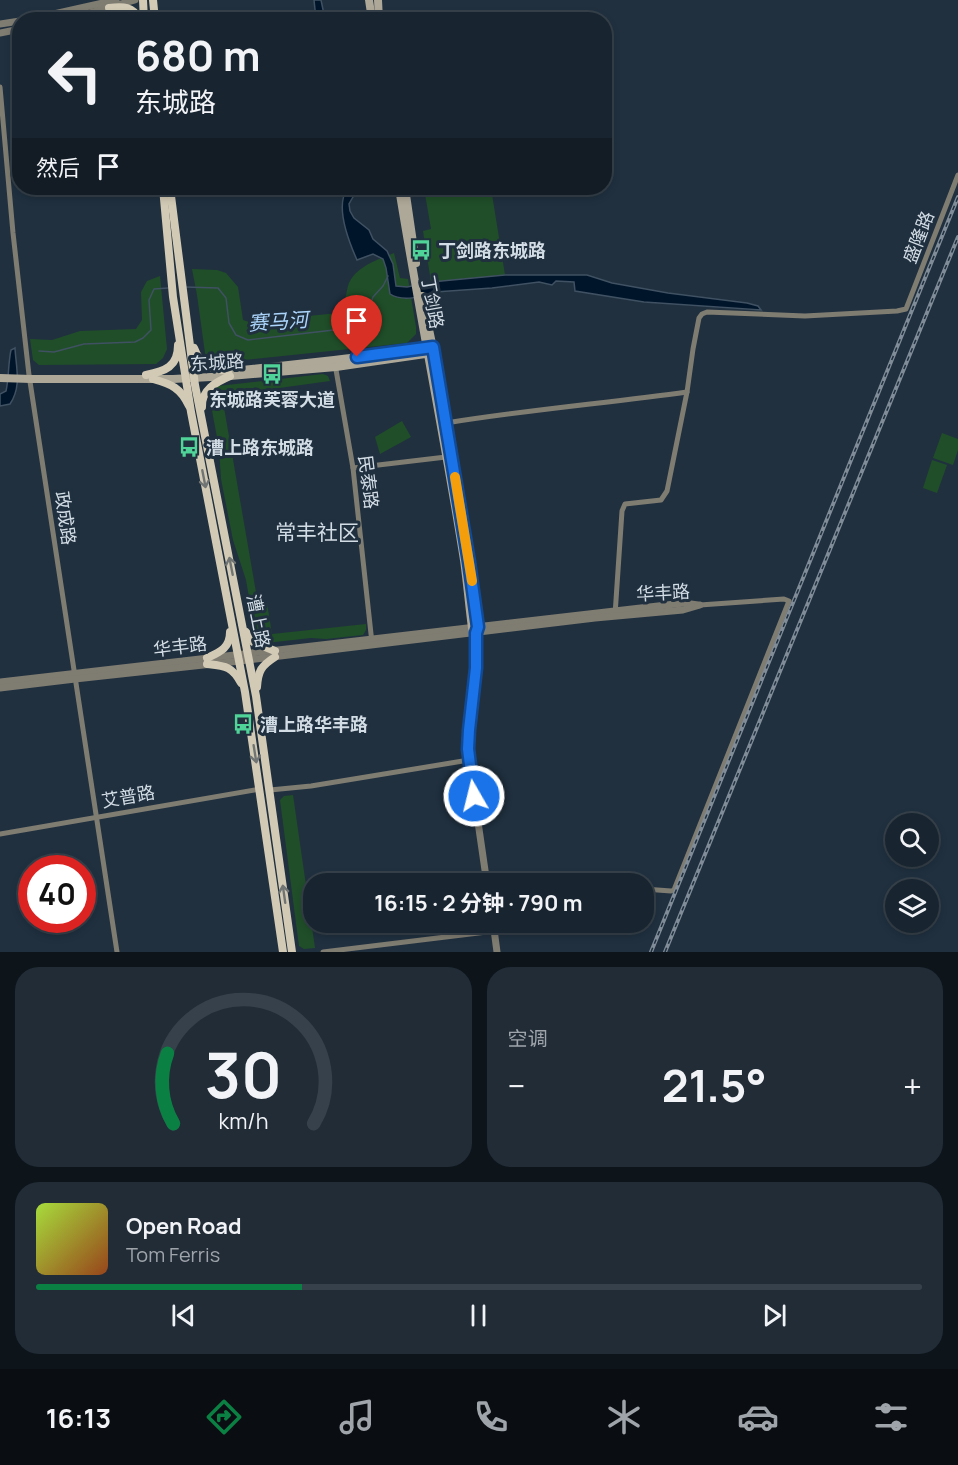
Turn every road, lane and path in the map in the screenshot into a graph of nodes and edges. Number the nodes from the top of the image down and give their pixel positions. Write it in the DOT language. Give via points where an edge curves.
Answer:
graph roads {
  1 [pos="135,0"];
  2 [pos="111,2"];
  3 [pos="64,12"];
  4 [pos="85,12"];
  5 [pos="135,12"];
  6 [pos="0,87"];
  7 [pos="958,176"];
  8 [pos="169,195"];
  9 [pos="400,195"];
  10 [pos="406,195"];
  11 [pos="176,278"];
  12 [pos="417,284"];
  13 [pos="178,321"];
  14 [pos="190,337"];
  15 [pos="430,350"];
  16 [pos="335,363"];
  17 [pos="229,374"];
  18 [pos="2,376"];
  19 [pos="30,377"];
  20 [pos="150,377"];
  21 [pos="190,377"];
  22 [pos="687,392"];
  23 [pos="191,412"];
  24 [pos="446,423"];
  25 [pos="204,426"];
  26 [pos="446,457"];
  27 [pos="353,468"];
  28 [pos="700,605"];
  29 [pos="229,610"];
  30 [pos="615,614"];
  31 [pos="243,626"];
  32 [pos="475,629"];
  33 [pos="372,642"];
  34 [pos="275,654"];
  35 [pos="249,656"];
  36 [pos="239,658"];
  37 [pos="207,661"];
  38 [pos="75,676"];
  39 [pos="0,682"];
  40 [pos="0,688"];
  41 [pos="245,692"];
  42 [pos="256,696"];
  43 [pos="469,760"];
  44 [pos="260,789"];
  45 [pos="270,790"];
  46 [pos="96,817"];
  47 [pos="0,834"];
  48 [pos="485,873"];
  49 [pos="654,890"];
  50 [pos="479,933"];
  51 [pos="495,933"];
  52 [pos="117,952"];
  53 [pos="283,952"];
  54 [pos="292,952"];
  55 [pos="323,952"];
  56 [pos="497,952"];
  1 -- 2 [label="street"];
  2 -- 3 [label="street"];
  2 -- 4 [label="street"];
  2 -- 5 [label="main road"];
  6 -- 19 [label="street, 政成路"];
  7 -- 22 [label="street, 盛隆路" via="906,309 805,316 706,312 699,318"];
  8 -- 11 [label="main road"];
  9 -- 12 [label="main road, 丁剑路"];
  10 -- 12 [label="main road, 丁剑路"];
  11 -- 13 [label="main road, 漕上路" via="173,297"];
  11 -- 14 [label="main road, 漕上路"];
  12 -- 15 [label="main road, 丁剑路"];
  13 -- 20 [label="main road" via="178,352 174,362"];
  13 -- 21 [label="main road, 漕上路"];
  14 -- 17 [label="main road" via="201,362"];
  14 -- 21 [label="main road, 漕上路"];
  15 -- 16 [label="main road, 东城路"];
  15 -- 24 [label="main road, 丁剑路"];
  15 -- 26 [label="main road, 丁剑路"];
  16 -- 17 [label="main road, 东城路"];
  16 -- 27 [label="street, 民泰路"];
  17 -- 21 [label="main road, 东城路"];
  17 -- 25 [label="main road" via="208,389 202,400"];
  18 -- 19 [label="main road, 东城路"];
  19 -- 20 [label="main road, 东城路"];
  19 -- 38 [label="street, 政成路"];
  20 -- 21 [label="main road, 东城路"];
  20 -- 23 [label="main road" via="174,386"];
  21 -- 23 [label="main road, 漕上路"];
  21 -- 25 [label="main road, 漕上路"];
  22 -- 24 [label="street"];
  22 -- 30 [label="street" via="666,491 661,500 625,504 622,511"];
  23 -- 29 [label="main road, 漕上路, one-way"];
  24 -- 32 [label="main road, 丁剑路" via="469,562"];
  31 -- 25 [label="main road, 漕上路, one-way"];
  26 -- 27 [label="street"];
  26 -- 32 [label="main road, 丁剑路"];
  27 -- 33 [label="street, 民泰路"];
  28 -- 30 [label="street, 华丰路"];
  28 -- 49 [label="street" via="789,601 674,890"];
  29 -- 36 [label="main road, 漕上路"];
  29 -- 37 [label="main road" via="227,646"];
  30 -- 32 [label="street, 华丰路"];
  31 -- 34 [label="main road" via="253,642"];
  31 -- 35 [label="main road, 漕上路"];
  32 -- 33 [label="street, 华丰路"];
  32 -- 43 [label="street, 丁剑路"];
  33 -- 34 [label="street, 华丰路"];
  34 -- 35 [label="street, 华丰路"];
  34 -- 42 [label="main road" via="262,667"];
  35 -- 36 [label="street, 华丰路"];
  35 -- 42 [label="main road, 漕上路"];
  36 -- 37 [label="street, 华丰路"];
  36 -- 41 [label="main road, 漕上路"];
  37 -- 38 [label="street, 华丰路"];
  37 -- 41 [label="main road" via="233,671"];
  38 -- 39 [label="street, 华丰路"];
  38 -- 40 [label="street, 华丰路"];
  38 -- 46 [label="street, 政成路"];
  41 -- 44 [label="main road, 漕上路, one-way"];
  42 -- 45 [label="main road, 漕上路"];
  43 -- 45 [label="street"];
  43 -- 48 [label="street, 丁剑路"];
  44 -- 46 [label="street, 艾普路"];
  44 -- 53 [label="main road, 漕上路"];
  54 -- 45 [label="main road, 漕上路, one-way"];
  46 -- 47 [label="street, 艾普路"];
  46 -- 52 [label="street, 政成路"];
  50 -- 55 [label="street"];
  51 -- 56 [label="street"];
}
